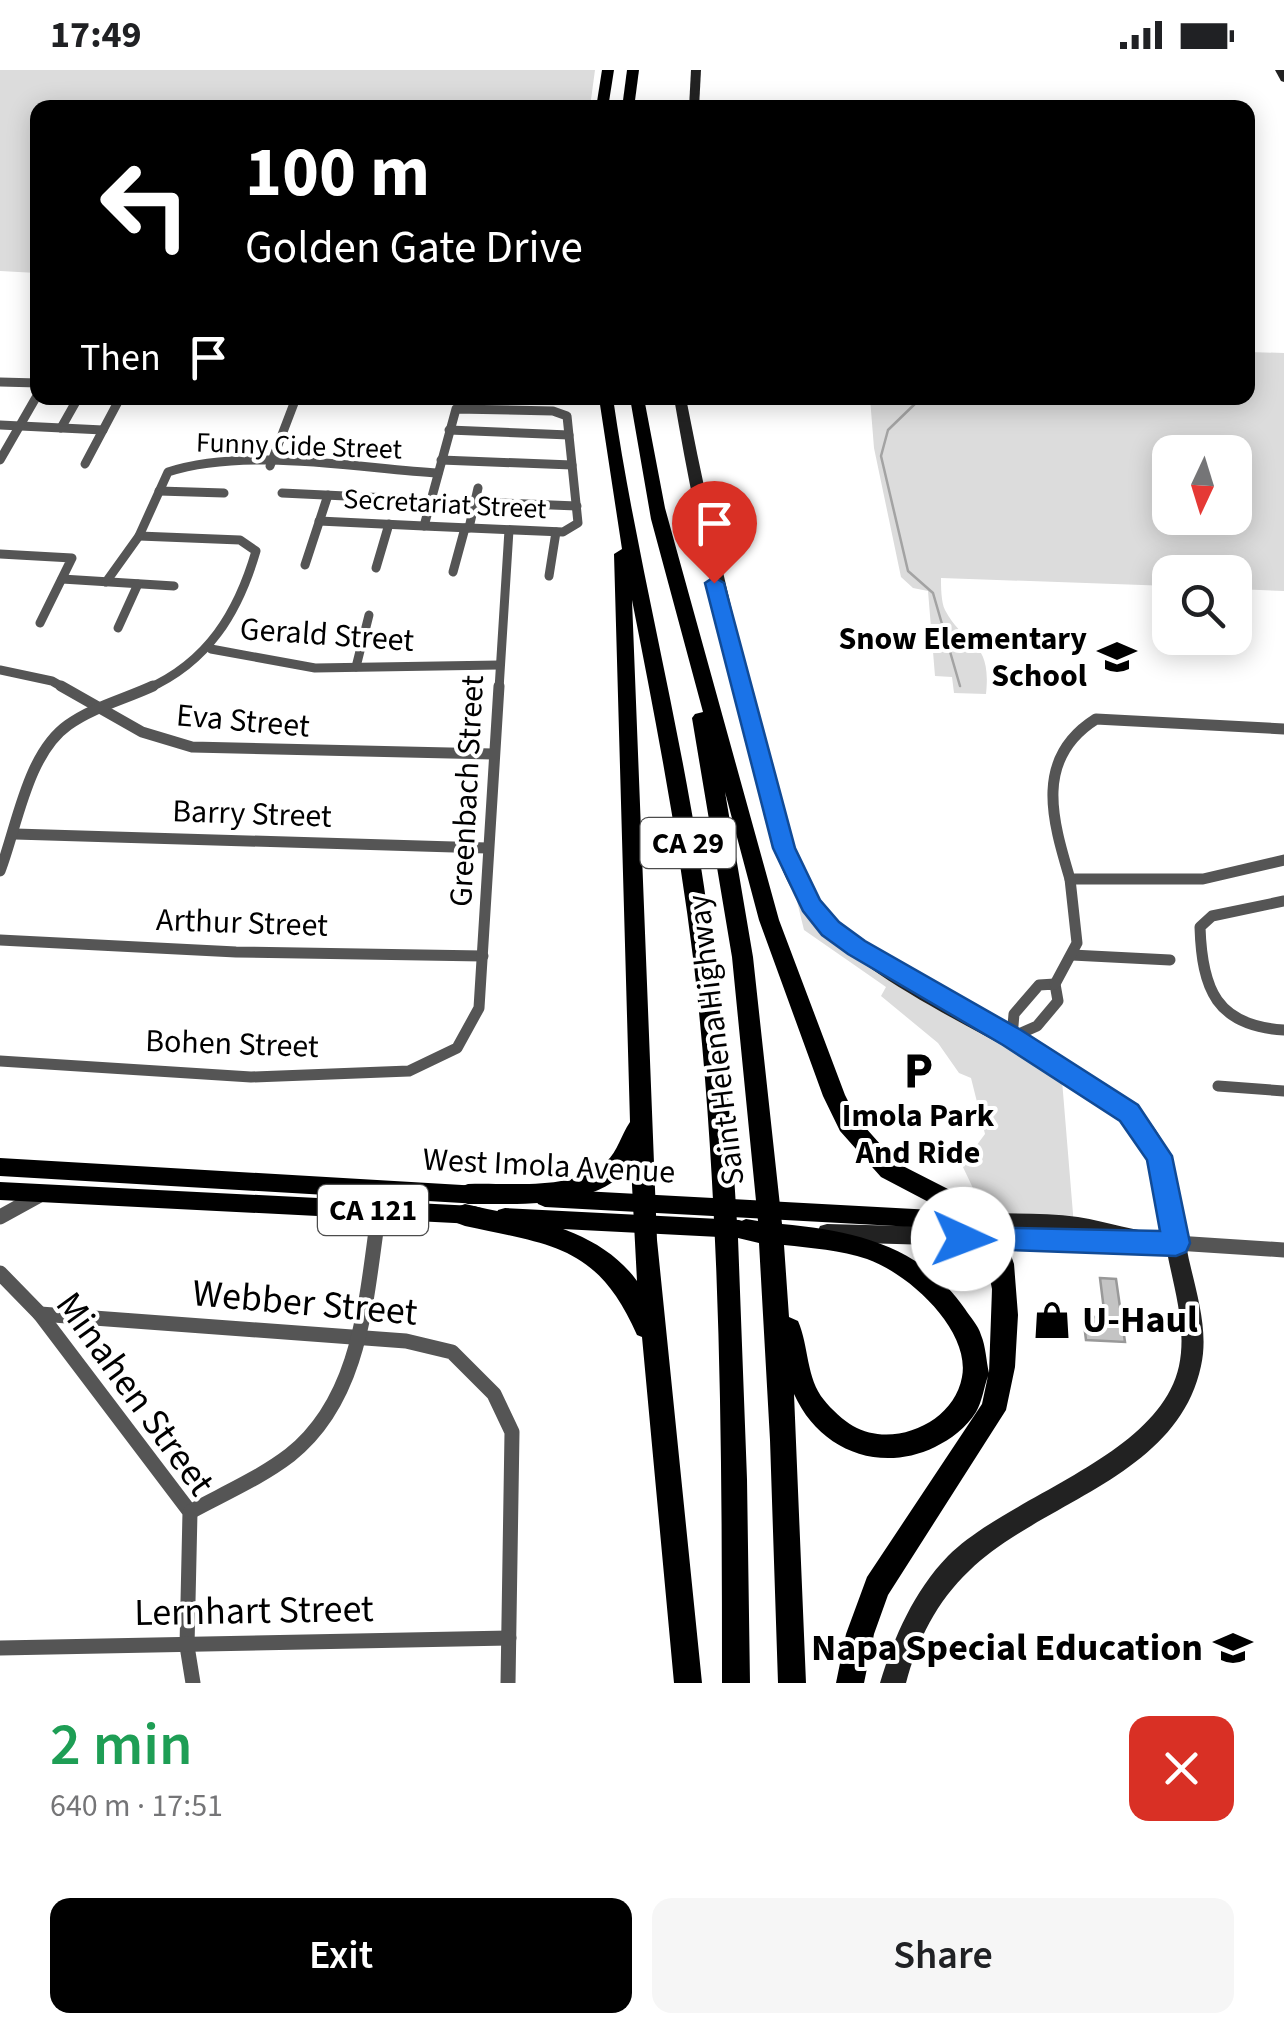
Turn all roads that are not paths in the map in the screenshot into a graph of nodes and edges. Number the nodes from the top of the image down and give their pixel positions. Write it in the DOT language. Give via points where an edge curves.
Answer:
graph roads {
  1 [pos="608,70"];
  2 [pos="633,70"];
  3 [pos="696,70"];
  4 [pos="1280,70"];
  5 [pos="1284,79"];
  6 [pos="603,100"];
  7 [pos="629,100"];
  8 [pos="694,100"];
  9 [pos="0,382"];
  10 [pos="30,383"];
  11 [pos="31,405"];
  12 [pos="74,405"];
  13 [pos="116,405"];
  14 [pos="293,405"];
  15 [pos="607,405"];
  16 [pos="639,405"];
  17 [pos="681,405"];
  18 [pos="0,425"];
  19 [pos="19,426"];
  20 [pos="61,428"];
  21 [pos="103,430"];
  22 [pos="450,430"];
  23 [pos="568,435"];
  24 [pos="0,460"];
  25 [pos="441,460"];
  26 [pos="85,464"];
  27 [pos="572,465"];
  28 [pos="270,466"];
  29 [pos="438,473"];
  30 [pos="478,488"];
  31 [pos="158,491"];
  32 [pos="282,493"];
  33 [pos="224,494"];
  34 [pos="328,495"];
  35 [pos="620,497"];
  36 [pos="431,500"];
  37 [pos="475,502"];
  38 [pos="576,506"];
  39 [pos="657,508"];
  40 [pos="319,521"];
  41 [pos="389,524"];
  42 [pos="424,526"];
  43 [pos="467,528"];
  44 [pos="509,530"];
  45 [pos="556,532"];
  46 [pos="138,536"];
  47 [pos="0,554"];
  48 [pos="305,565"];
  49 [pos="376,568"];
  50 [pos="454,572"];
  51 [pos="549,576"];
  52 [pos="62,579"];
  53 [pos="106,582"];
  54 [pos="138,584"];
  55 [pos="174,586"];
  56 [pos="369,615"];
  57 [pos="40,623"];
  58 [pos="118,628"];
  59 [pos="211,648"];
  60 [pos="499,665"];
  61 [pos="356,667"];
  62 [pos="2,670"];
  63 [pos="100,709"];
  64 [pos="1284,728"];
  65 [pos="493,754"];
  66 [pos="15,834"];
  67 [pos="487,848"];
  68 [pos="1284,860"];
  69 [pos="0,871"];
  70 [pos="1070,879"];
  71 [pos="1284,902"];
  72 [pos="0,940"];
  73 [pos="1072,955"];
  74 [pos="483,956"];
  75 [pos="1170,960"];
  76 [pos="1055,984"];
  77 [pos="1284,1030"];
  78 [pos="1012,1038"];
  79 [pos="457,1048"];
  80 [pos="0,1061"];
  81 [pos="1218,1086"];
  82 [pos="1284,1090"];
  83 [pos="640,1113"];
  84 [pos="0,1167"];
  85 [pos="0,1191"];
  86 [pos="43,1193"];
  87 [pos="466,1205"];
  88 [pos="379,1210"];
  89 [pos="644,1214"];
  90 [pos="0,1218"];
  91 [pos="994,1232"];
  92 [pos="736,1238"];
  93 [pos="1176,1243"];
  94 [pos="774,1249"];
  95 [pos="1284,1250"];
  96 [pos="0,1273"];
  97 [pos="40,1314"];
  98 [pos="357,1339"];
  99 [pos="659,1371"];
  100 [pos="190,1512"];
  101 [pos="509,1638"];
  102 [pos="187,1646"];
  103 [pos="0,1648"];
  104 [pos="192,1683"];
  105 [pos="508,1683"];
  106 [pos="688,1683"];
  107 [pos="736,1683"];
  108 [pos="792,1683"];
  109 [pos="850,1683"];
  110 [pos="893,1683"];
  1 -- 6 [label="highway"];
  2 -- 7 [label="highway"];
  3 -- 8 [label="street"];
  4 -- 5 [label="street"];
  9 -- 10 [label="street"];
  11 -- 19 [label="street"];
  12 -- 20 [label="street"];
  13 -- 21 [label="street"];
  14 -- 28 [label="street"];
  15 -- 35 [label="highway, Saint Helena Highway / CA 29"];
  16 -- 39 [label="highway, Saint Helena Highway / CA 29"];
  17 -- 78 [label="street" via="720,604 795,878 831,928 857,948"];
  18 -- 19 [label="street"];
  19 -- 20 [label="street"];
  19 -- 24 [label="street"];
  20 -- 21 [label="street"];
  21 -- 26 [label="street"];
  22 -- 23 [label="street"];
  22 -- 23 [label="street, Secretariat Street" via="452,414 466,407 553,411 567,416"];
  22 -- 25 [label="street"];
  23 -- 27 [label="street, Secretariat Street"];
  25 -- 27 [label="street"];
  25 -- 29 [label="street"];
  27 -- 38 [label="street, Secretariat Street"];
  28 -- 29 [label="street, Funny Cide Street"];
  28 -- 31 [label="street, Funny Cide Street" via="176,466"];
  29 -- 36 [label="street"];
  30 -- 37 [label="street"];
  31 -- 33 [label="street"];
  31 -- 46 [label="street, Funny Cide Street"];
  32 -- 34 [label="street"];
  34 -- 36 [label="street"];
  34 -- 40 [label="street"];
  35 -- 83 [label="highway, CA 121"];
  35 -- 92 [label="highway, Saint Helena Highway / CA 29" via="693,880 723,1194"];
  36 -- 42 [label="street"];
  37 -- 38 [label="street"];
  37 -- 43 [label="street"];
  38 -- 45 [label="street, Secretariat Street" via="578,523"];
  39 -- 91 [label="highway" via="769,920 834,1096 865,1147 890,1170"];
  39 -- 94 [label="highway, Saint Helena Highway / CA 29" via="729,860"];
  40 -- 41 [label="street, Secretariat Street"];
  40 -- 48 [label="street"];
  41 -- 42 [label="street, Secretariat Street"];
  41 -- 49 [label="street"];
  42 -- 43 [label="street, Secretariat Street"];
  43 -- 44 [label="street, Secretariat Street"];
  43 -- 50 [label="street"];
  44 -- 45 [label="street, Secretariat Street"];
  44 -- 60 [label="street, Greenbach Street"];
  45 -- 51 [label="street"];
  46 -- 53 [label="street, Funny Cide Street"];
  46 -- 59 [label="street" via="240,540 256,551 239,600"];
  47 -- 52 [label="street" via="72,558"];
  52 -- 53 [label="street"];
  52 -- 57 [label="street"];
  53 -- 54 [label="street"];
  54 -- 55 [label="street"];
  54 -- 58 [label="street"];
  56 -- 61 [label="street"];
  59 -- 61 [label="street, Gerald Street" via="259,662"];
  59 -- 63 [label="street" via="169,680"];
  60 -- 61 [label="street, Gerald Street"];
  60 -- 65 [label="street, Greenbach Street"];
  62 -- 63 [label="street, Eva Street" via="52,681"];
  63 -- 65 [label="street, Eva Street" via="142,732 192,747"];
  63 -- 66 [label="street" via="52,739"];
  64 -- 70 [label="street" via="1128,718 1078,727 1060,746 1053,774 1058,841"];
  65 -- 67 [label="street, Greenbach Street"];
  66 -- 67 [label="street, Barry Street"];
  66 -- 69 [label="street"];
  67 -- 74 [label="street, Greenbach Street"];
  68 -- 70 [label="street" via="1203,880"];
  70 -- 73 [label="street" via="1078,920"];
  71 -- 77 [label="street" via="1212,916 1200,927 1202,973 1226,1014 1268,1031"];
  72 -- 74 [label="street, Arthur Street"];
  73 -- 75 [label="street"];
  73 -- 76 [label="street"];
  74 -- 79 [label="street, Greenbach Street" via="476,1022"];
  76 -- 78 [label="street" via="1058,1001 1037,1026"];
  76 -- 78 [label="street" via="1038,985 1014,1014"];
  78 -- 93 [label="street" via="1116,1103 1149,1135 1168,1181"];
  79 -- 80 [label="street, Bohen Street" via="409,1071 374,1074 251,1076"];
  81 -- 82 [label="street"];
  83 -- 87 [label="highway, CA 121" via="625,1162 606,1179"];
  83 -- 89 [label="highway"];
  84 -- 87 [label="main road, West Imola Avenue / CA 121"];
  85 -- 86 [label="main road, West Imola Avenue / CA 121"];
  86 -- 88 [label="main road, West Imola Avenue / CA 121"];
  86 -- 90 [label="street"];
  87 -- 88 [label="main road, West Imola Avenue / CA 121"];
  87 -- 89 [label="main road, West Imola Avenue / CA 121"];
  87 -- 99 [label="highway" via="586,1248 622,1274"];
  88 -- 98 [label="street"];
  89 -- 91 [label="main road, West Imola Avenue"];
  89 -- 92 [label="main road, West Imola Avenue / CA 121"];
  89 -- 99 [label="highway"];
  91 -- 92 [label="street, West Imola Avenue"];
  91 -- 93 [label="street, West Imola Avenue"];
  91 -- 109 [label="highway" via="1003,1380 993,1410 877,1587"];
  92 -- 94 [label="highway, CA 121" via="867,1248 929,1284 974,1347 976,1378 959,1419 918,1444 885,1447 828,1424 798,1372"];
  92 -- 107 [label="highway, Saint Helena Highway / CA 29"];
  93 -- 95 [label="street"];
  93 -- 110 [label="street" via="1191,1346 1189,1370 1163,1422 958,1565 923,1611"];
  94 -- 108 [label="highway, Saint Helena Highway / CA 29"];
  96 -- 97 [label="street, Minahen Street"];
  97 -- 98 [label="street, Webber Street"];
  97 -- 100 [label="street, Minahen Street"];
  98 -- 100 [label="street" via="345,1385 315,1432 261,1473"];
  98 -- 101 [label="street, Webber Street" via="406,1340 452,1352 494,1394 512,1432"];
  99 -- 106 [label="highway"];
  100 -- 102 [label="street, Minahen Street"];
  101 -- 102 [label="street, Lernhart Street"];
  101 -- 105 [label="street, Webber Street"];
  102 -- 103 [label="street, Lernhart Street"];
  102 -- 104 [label="street, Minahen Street"];
}
